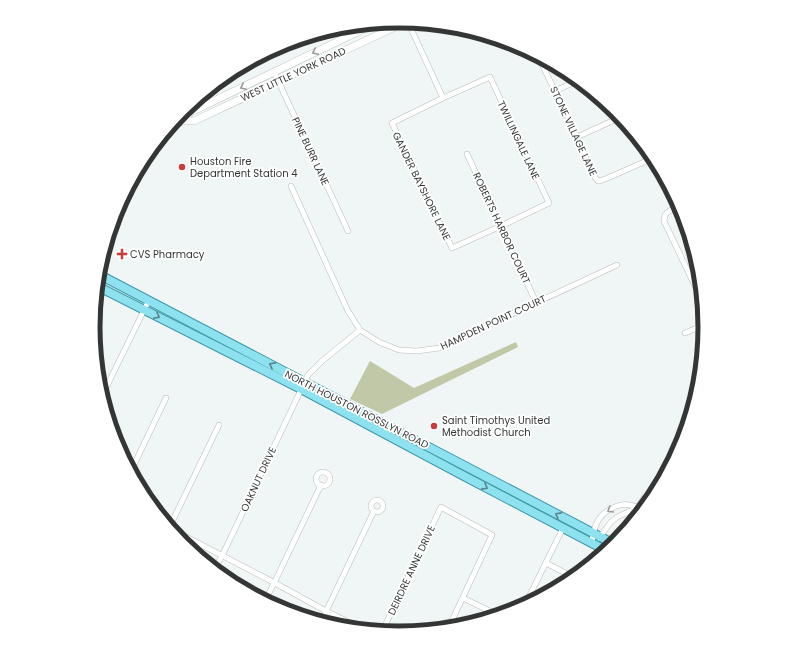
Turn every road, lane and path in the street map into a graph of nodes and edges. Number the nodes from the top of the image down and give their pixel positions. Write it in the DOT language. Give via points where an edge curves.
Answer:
graph roads {
  1 [pos="392,28"];
  2 [pos="411,29"];
  3 [pos="359,31"];
  4 [pos="349,36"];
  5 [pos="354,46"];
  6 [pos="542,64"];
  7 [pos="274,72"];
  8 [pos="279,81"];
  9 [pos="573,83"];
  10 [pos="555,91"];
  11 [pos="443,98"];
  12 [pos="193,111"];
  13 [pos="615,120"];
  14 [pos="183,121"];
  15 [pos="577,137"];
  16 [pos="467,154"];
  17 [pos="647,158"];
  18 [pos="291,186"];
  19 [pos="674,209"];
  20 [pos="501,226"];
  21 [pos="348,231"];
  22 [pos="617,265"];
  23 [pos="105,277"];
  24 [pos="103,289"];
  25 [pos="696,289"];
  26 [pos="149,300"];
  27 [pos="536,302"];
  28 [pos="143,310"];
  29 [pos="699,327"];
  30 [pos="360,330"];
  31 [pos="685,333"];
  32 [pos="218,342"];
  33 [pos="303,386"];
  34 [pos="106,387"];
  35 [pos="166,398"];
  36 [pos="219,425"];
  37 [pos="378,425"];
  38 [pos="443,454"];
  39 [pos="438,462"];
  40 [pos="133,464"];
  41 [pos="472,469"];
  42 [pos="464,476"];
  43 [pos="321,485"];
  44 [pos="651,490"];
  45 [pos="528,499"];
  46 [pos="523,508"];
  47 [pos="637,508"];
  48 [pos="374,511"];
  49 [pos="172,522"];
  50 [pos="563,528"];
  51 [pos="597,535"];
  52 [pos="186,537"];
  53 [pos="609,541"];
  54 [pos="592,544"];
  55 [pos="601,549"];
  56 [pos="222,556"];
  57 [pos="546,562"];
  58 [pos="217,565"];
  59 [pos="569,575"];
  60 [pos="275,583"];
  61 [pos="268,596"];
  62 [pos="529,597"];
  63 [pos="463,598"];
  64 [pos="326,611"];
  65 [pos="492,612"];
  66 [pos="323,617"];
  67 [pos="350,622"];
  68 [pos="451,622"];
  69 [pos="385,626"];
  1 -- 5 [label="main road, WEST LITTLE YORK ROAD"];
  2 -- 11 [label="street"];
  3 -- 4 [label="main road, WEST LITTLE YORK ROAD"];
  4 -- 5 [label="main road"];
  4 -- 7 [label="main road, WEST LITTLE YORK ROAD, one-way"];
  5 -- 8 [label="main road, WEST LITTLE YORK ROAD"];
  6 -- 10 [label="street, STONE VILLAGE LANE"];
  7 -- 8 [label="street, PINE BURR LANE"];
  7 -- 12 [label="main road, WEST LITTLE YORK ROAD, one-way"];
  8 -- 14 [label="main road, WEST LITTLE YORK ROAD" via="194,121"];
  8 -- 21 [label="street, PINE BURR LANE"];
  9 -- 10 [label="street"];
  10 -- 15 [label="street, STONE VILLAGE LANE"];
  11 -- 20 [label="street, TWILLINGALE LANE" via="490,77 549,203"];
  11 -- 20 [label="street, GANDER BAYSHORE LANE" via="392,123 452,248"];
  13 -- 15 [label="street"];
  15 -- 17 [label="street, STONE VILLAGE LANE" via="598,181 644,162"];
  16 -- 20 [label="street, ROBERTS HARBOR COURT"];
  18 -- 30 [label="street, HAMPDEN POINT COURT" via="348,311"];
  19 -- 25 [label="street" via="665,215 664,222"];
  20 -- 27 [label="street, ROBERTS HARBOR COURT"];
  22 -- 27 [label="street, HAMPDEN POINT COURT"];
  23 -- 26 [label="main road, NORTH HOUSTON ROSSLYN ROAD"];
  24 -- 28 [label="main road, NORTH HOUSTON ROSSLYN ROAD"];
  26 -- 28 [label="street"];
  26 -- 32 [label="main road, NORTH HOUSTON ROSSLYN ROAD"];
  27 -- 30 [label="street, HAMPDEN POINT COURT" via="439,348 399,350 379,342"];
  28 -- 32 [label="main road, NORTH HOUSTON ROSSLYN ROAD, one-way"];
  28 -- 34 [label="street"];
  29 -- 31 [label="street"];
  30 -- 33 [label="street, OAKNUT DRIVE" via="322,361 308,375"];
  32 -- 33 [label="main road, NORTH HOUSTON ROSSLYN ROAD"];
  33 -- 37 [label="main road, NORTH HOUSTON ROSSLYN ROAD"];
  33 -- 56 [label="street, OAKNUT DRIVE"];
  35 -- 40 [label="street"];
  36 -- 49 [label="street"];
  37 -- 38 [label="main road, NORTH HOUSTON ROSSLYN ROAD"];
  37 -- 39 [label="main road, NORTH HOUSTON ROSSLYN ROAD"];
  38 -- 39 [label="main road"];
  38 -- 41 [label="main road, NORTH HOUSTON ROSSLYN ROAD"];
  39 -- 42 [label="main road, NORTH HOUSTON ROSSLYN ROAD"];
  41 -- 42 [label="main road"];
  41 -- 45 [label="main road, NORTH HOUSTON ROSSLYN ROAD"];
  42 -- 46 [label="main road, NORTH HOUSTON ROSSLYN ROAD, one-way"];
  43 -- 60 [label="street"];
  44 -- 47 [label="street"];
  45 -- 46 [label="main road"];
  51 -- 45 [label="main road, NORTH HOUSTON ROSSLYN ROAD, one-way"];
  46 -- 50 [label="main road, NORTH HOUSTON ROSSLYN ROAD"];
  47 -- 51 [label="street" via="611,522"];
  47 -- 51 [label="street, one-way" via="629,504 607,511 598,521"];
  48 -- 64 [label="street"];
  50 -- 54 [label="main road, NORTH HOUSTON ROSSLYN ROAD"];
  50 -- 57 [label="street"];
  51 -- 53 [label="main road, NORTH HOUSTON ROSSLYN ROAD"];
  51 -- 54 [label="street"];
  52 -- 56 [label="street"];
  54 -- 55 [label="main road, NORTH HOUSTON ROSSLYN ROAD"];
  56 -- 58 [label="street, OAKNUT DRIVE"];
  56 -- 60 [label="street"];
  57 -- 59 [label="street"];
  57 -- 62 [label="street"];
  60 -- 61 [label="street"];
  60 -- 64 [label="street"];
  63 -- 65 [label="street"];
  63 -- 68 [label="street"];
  63 -- 69 [label="street, DEIRDRE ANNE DRIVE" via="492,535 441,507"];
  64 -- 66 [label="street"];
  64 -- 67 [label="street"];
}
